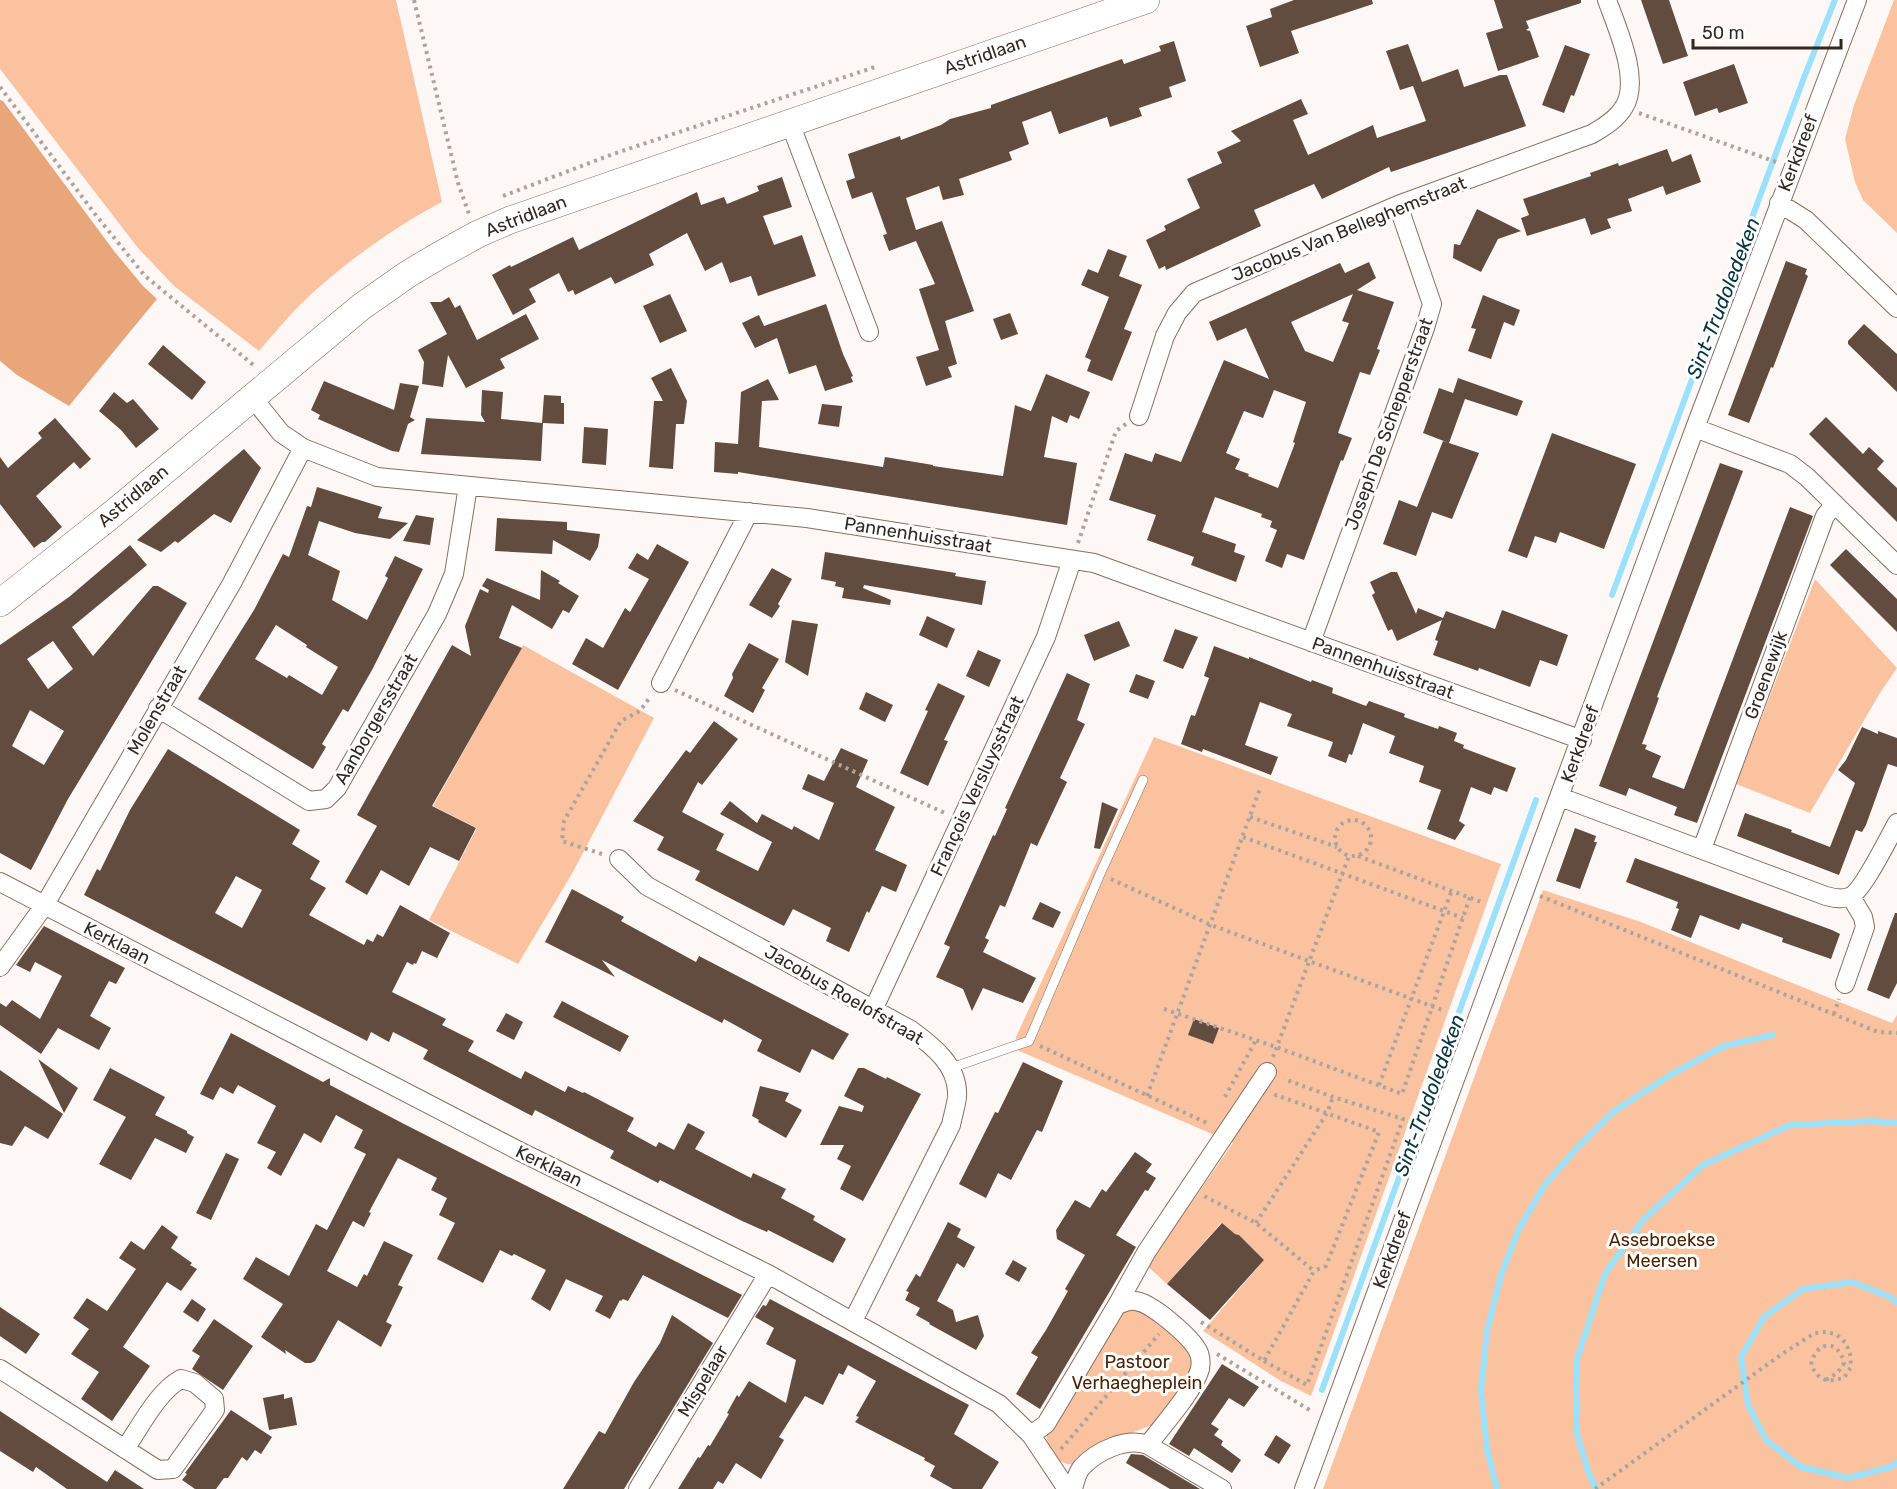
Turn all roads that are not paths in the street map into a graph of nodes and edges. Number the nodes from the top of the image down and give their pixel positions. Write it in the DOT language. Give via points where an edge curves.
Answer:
graph roads {
  1 [pos="1146,0"];
  2 [pos="1607,0"];
  3 [pos="1857,0"];
  4 [pos="790,123"];
  5 [pos="1779,203"];
  6 [pos="1398,205"];
  7 [pos="1897,308"];
  8 [pos="869,332"];
  9 [pos="252,397"];
  10 [pos="1139,416"];
  11 [pos="1695,428"];
  12 [pos="303,448"];
  13 [pos="468,486"];
  14 [pos="1835,504"];
  15 [pos="749,512"];
  16 [pos="1072,560"];
  17 [pos="1897,565"];
  18 [pos="0,603"];
  19 [pos="1311,642"];
  20 [pos="661,684"];
  21 [pos="158,708"];
  22 [pos="1582,740"];
  23 [pos="1143,780"];
  24 [pos="1560,797"];
  25 [pos="1897,823"];
  26 [pos="1702,849"];
  27 [pos="619,859"];
  28 [pos="0,882"];
  29 [pos="1851,897"];
  30 [pos="44,906"];
  31 [pos="0,967"];
  32 [pos="1845,984"];
  33 [pos="874,1008"];
  34 [pos="951,1068"];
  35 [pos="1267,1072"];
  36 [pos="768,1274"];
  37 [pos="1117,1305"];
  38 [pos="853,1321"];
  39 [pos="0,1370"];
  40 [pos="1031,1435"];
  41 [pos="1148,1445"];
  42 [pos="125,1449"];
  43 [pos="638,1489"];
  44 [pos="1067,1489"];
  45 [pos="1073,1489"];
  46 [pos="1222,1489"];
  47 [pos="1304,1489"];
  1 -- 4 [label="main road, Astridlaan"];
  2 -- 6 [label="street, Jacobus Van Belleghemstraat" via="1629,63 1630,81 1625,106 1610,123 1592,134"];
  3 -- 5 [label="street, Kerkdreef"];
  4 -- 8 [label="street"];
  4 -- 9 [label="main road, Astridlaan" via="478,234 408,274 337,326"];
  5 -- 7 [label="street" via="1806,220"];
  5 -- 11 [label="street, Kerkdreef"];
  6 -- 10 [label="street, Jacobus Van Belleghemstraat" via="1194,293 1165,336"];
  6 -- 19 [label="street, Joseph De Schepperstraat" via="1432,304"];
  9 -- 12 [label="street, Pannenhuisstraat" via="281,433"];
  9 -- 18 [label="main road, Astridlaan"];
  11 -- 14 [label="street" via="1790,464"];
  11 -- 22 [label="street, Kerkdreef"];
  12 -- 13 [label="street, Pannenhuisstraat" via="377,477"];
  12 -- 21 [label="street, Molenstraat" via="232,583"];
  13 -- 15 [label="street, Pannenhuisstraat"];
  13 -- 21 [label="street, Aanborgersstraat" via="454,574 437,614 337,789 326,799 309,801"];
  14 -- 17 [label="street"];
  14 -- 26 [label="street, Groenewijk" via="1826,516"];
  15 -- 16 [label="street, Pannenhuisstraat"];
  15 -- 20 [label="street"];
  16 -- 19 [label="street, Pannenhuisstraat" via="1094,563"];
  16 -- 33 [label="street, François Versluysstraat" via="1046,637"];
  19 -- 22 [label="street, Pannenhuisstraat"];
  21 -- 30 [label="street, Molenstraat"];
  22 -- 24 [label="street, Kerkdreef"];
  23 -- 34 [label="lane" via="1029,1041"];
  24 -- 26 [label="street"];
  24 -- 47 [label="street, Kerkdreef"];
  25 -- 29 [label="street"];
  26 -- 29 [label="street" via="1826,896"];
  27 -- 33 [label="street, Jacobus Roelofstraat" via="647,886"];
  28 -- 30 [label="street, Kerklaan"];
  29 -- 32 [label="street" via="1865,927"];
  30 -- 31 [label="street, Molenstraat"];
  30 -- 36 [label="street, Kerklaan" via="519,1151"];
  33 -- 34 [label="street, Jacobus Roelofstraat" via="934,1047"];
  34 -- 38 [label="street" via="957,1094 951,1125"];
  35 -- 37 [label="street" via="1147,1251"];
  36 -- 38 [label="street, Kerklaan"];
  36 -- 43 [label="street, Mispelaar"];
  37 -- 40 [label="street" via="1046,1424"];
  37 -- 41 [label="street" via="1136,1300 1147,1305 1194,1344 1200,1355 1197,1378"];
  38 -- 40 [label="street, Kerklaan" via="999,1404"];
  39 -- 42 [label="street"];
  40 -- 44 [label="street, Kerklaan"];
  41 -- 45 [label="street" via="1121,1444 1100,1454 1080,1468"];
  41 -- 46 [label="street"];
  42 -- 42 [label="street" via="158,1470 173,1469 214,1410 214,1399 195,1383 181,1379 172,1384"];
}
